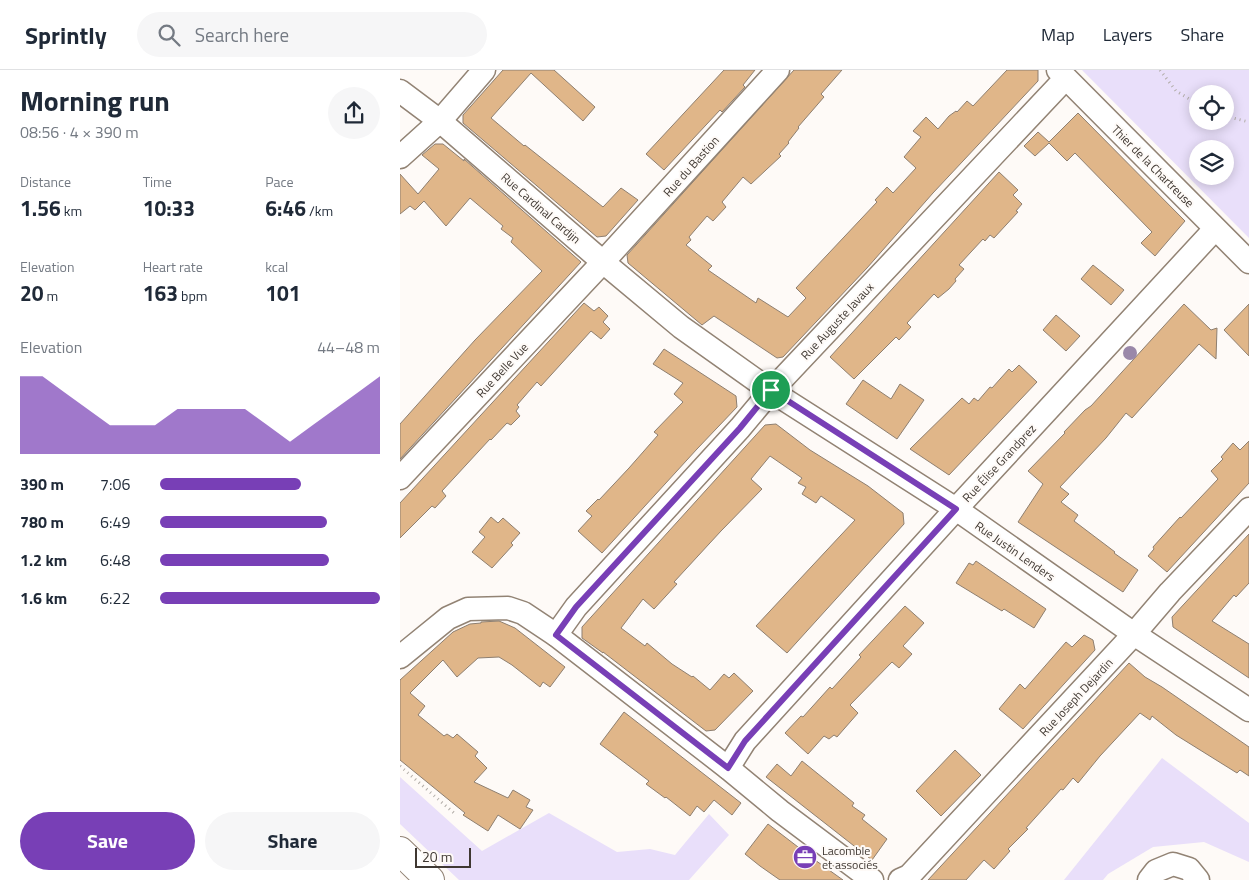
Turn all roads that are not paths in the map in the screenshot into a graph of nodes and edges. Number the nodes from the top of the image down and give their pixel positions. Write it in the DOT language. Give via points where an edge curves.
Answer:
graph roads {
  1 [pos="484,70"];
  2 [pos="778,70"];
  3 [pos="1062,74"];
  4 [pos="400,91"];
  5 [pos="440,121"];
  6 [pos="400,157"];
  7 [pos="1215,229"];
  8 [pos="604,262"];
  9 [pos="1249,262"];
  10 [pos="681,327"];
  11 [pos="771,390"];
  12 [pos="400,478"];
  13 [pos="956,509"];
  14 [pos="1249,509"];
  15 [pos="1134,634"];
  16 [pos="556,635"];
  17 [pos="400,657"];
  18 [pos="1249,710"];
  19 [pos="728,768"];
  20 [pos="400,851"];
  21 [pos="430,880"];
  22 [pos="872,880"];
  23 [pos="900,880"];
  24 [pos="1149,880"];
  25 [pos="1198,880"];
  1 -- 5 [label="street"];
  2 -- 8 [label="street, Rue du Bastion"];
  3 -- 7 [label="street, Thier de la Chartreuse"];
  3 -- 11 [label="street, Rue Auguste Javaux"];
  4 -- 5 [label="street, Rue Cardinal Cardijn"];
  5 -- 6 [label="street"];
  5 -- 8 [label="street, Rue Cardinal Cardijn"];
  7 -- 9 [label="street, Thier de la Chartreuse"];
  7 -- 13 [label="street, Rue Élise Grandprez"];
  8 -- 10 [label="street, Rue Cardinal Cardijn"];
  8 -- 12 [label="street, Rue Belle Vue"];
  10 -- 11 [label="street, Rue Justin Lenders"];
  11 -- 13 [label="street, Rue Justin Lenders"];
  11 -- 16 [label="street, Rue Auguste Javaux" via="576,607"];
  13 -- 15 [label="street, Rue Justin Lenders"];
  13 -- 19 [label="street, Rue Élise Grandprez" via="745,741"];
  14 -- 15 [label="street, Rue Joseph Dejardin"];
  15 -- 18 [label="street, Rue Justin Lenders"];
  15 -- 23 [label="street, Rue Joseph Dejardin" via="909,876"];
  16 -- 17 [label="street" via="524,613 508,608 468,609 448,618"];
  16 -- 19 [label="street"];
  19 -- 22 [label="street"];
  20 -- 21 [label="main road"];
  24 -- 25 [label="street" via="1156,871 1173,864 1189,869"];
}
